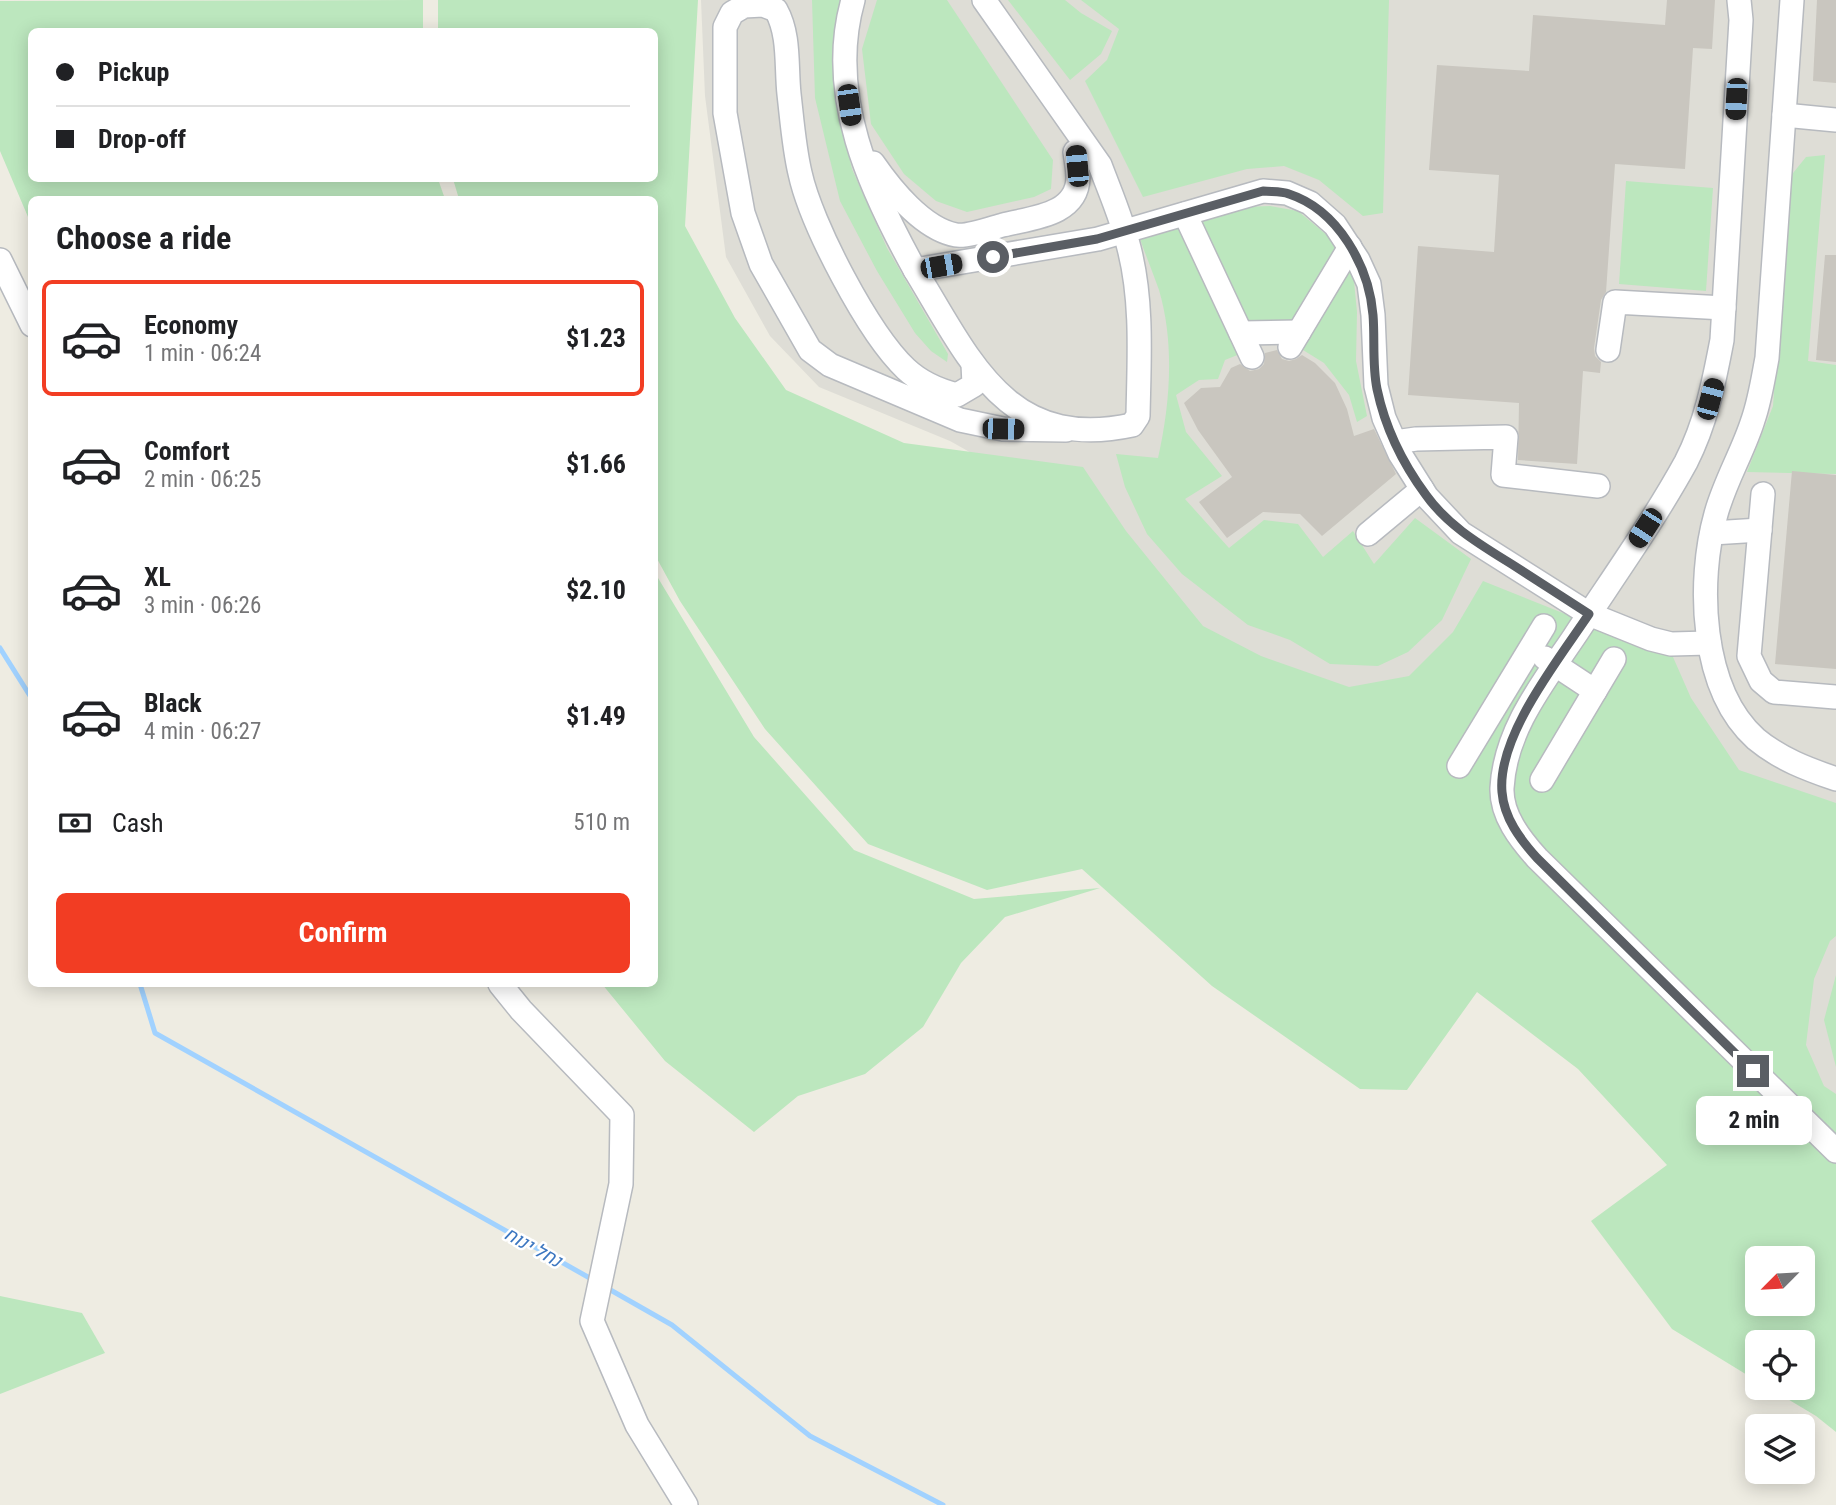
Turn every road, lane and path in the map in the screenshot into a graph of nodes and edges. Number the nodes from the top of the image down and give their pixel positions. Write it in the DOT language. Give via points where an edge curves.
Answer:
graph roads {
  1 [pos="725,0"];
  2 [pos="783,0"];
  3 [pos="853,0"];
  4 [pos="966,0"];
  5 [pos="984,0"];
  6 [pos="1739,0"];
  7 [pos="1792,0"];
  8 [pos="784,24"];
  9 [pos="726,27"];
  10 [pos="1784,116"];
  11 [pos="1836,120"];
  12 [pos="855,137"];
  13 [pos="1075,152"];
  14 [pos="1185,214"];
  15 [pos="1125,231"];
  16 [pos="1350,247"];
  17 [pos="0,260"];
  18 [pos="915,270"];
  19 [pos="1724,308"];
  20 [pos="28,318"];
  21 [pos="1241,333"];
  22 [pos="1608,350"];
  23 [pos="1252,356"];
  24 [pos="973,364"];
  25 [pos="1066,430"];
  26 [pos="1395,442"];
  27 [pos="1598,486"];
  28 [pos="1422,489"];
  29 [pos="1763,494"];
  30 [pos="1760,530"];
  31 [pos="1712,533"];
  32 [pos="1368,534"];
  33 [pos="1589,614"];
  34 [pos="1544,626"];
  35 [pos="1709,643"];
  36 [pos="1530,649"];
  37 [pos="1614,659"];
  38 [pos="1555,666"];
  39 [pos="1595,691"];
  40 [pos="1835,697"];
  41 [pos="1460,765"];
  42 [pos="1836,779"];
  43 [pos="1542,780"];
  44 [pos="502,987"];
  45 [pos="1836,1151"];
  46 [pos="686,1505"];
  1 -- 9 [label="street"];
  2 -- 8 [label="street"];
  3 -- 12 [label="street" via="845,51"];
  4 -- 13 [label="street"];
  5 -- 15 [label="street" via="1100,165"];
  6 -- 19 [label="street"];
  7 -- 10 [label="street"];
  8 -- 9 [label="street" via="776,10 763,5 744,6 732,13"];
  8 -- 24 [label="street" via="800,174 839,269 905,369 933,389 957,395 974,385"];
  9 -- 25 [label="street" via="726,113 743,213 761,264 810,350 830,365 960,420 1003,429"];
  10 -- 11 [label="street"];
  10 -- 31 [label="street" via="1762,391 1729,473"];
  12 -- 13 [label="street" via="911,209 936,228 958,236 1058,212 1072,198 1078,181"];
  12 -- 18 [label="street" via="892,229"];
  13 -- 15 [label="street"];
  14 -- 15 [label="street"];
  14 -- 16 [label="street" via="1263,191 1287,193 1310,203 1335,225"];
  14 -- 21 [label="street"];
  15 -- 18 [label="street"];
  15 -- 25 [label="street" via="1136,292 1138,416 1132,425 1110,430"];
  16 -- 21 [label="street" via="1294,340"];
  16 -- 26 [label="street" via="1369,284 1376,386"];
  17 -- 20 [label="street"];
  18 -- 24 [label="street"];
  19 -- 22 [label="street" via="1615,302"];
  19 -- 33 [label="street" via="1715,380 1687,460"];
  21 -- 23 [label="street"];
  24 -- 25 [label="street" via="1012,406"];
  26 -- 27 [label="street" via="1506,437 1503,475"];
  26 -- 28 [label="street"];
  28 -- 32 [label="street"];
  28 -- 33 [label="street" via="1461,533"];
  29 -- 30 [label="street"];
  30 -- 31 [label="street"];
  30 -- 40 [label="street" via="1749,656 1760,681 1774,692"];
  31 -- 35 [label="street" via="1706,601"];
  33 -- 35 [label="street" via="1671,644"];
  33 -- 38 [label="street"];
  34 -- 36 [label="street"];
  35 -- 42 [label="street" via="1717,677 1733,710 1755,738 1786,761"];
  36 -- 38 [label="street"];
  36 -- 41 [label="street"];
  37 -- 39 [label="street"];
  38 -- 39 [label="street"];
  38 -- 45 [label="street" via="1519,721 1504,769 1502,792 1518,837"];
  39 -- 43 [label="street"];
  44 -- 46 [label="street" via="622,1115 621,1184 592,1321 637,1425"];
}
